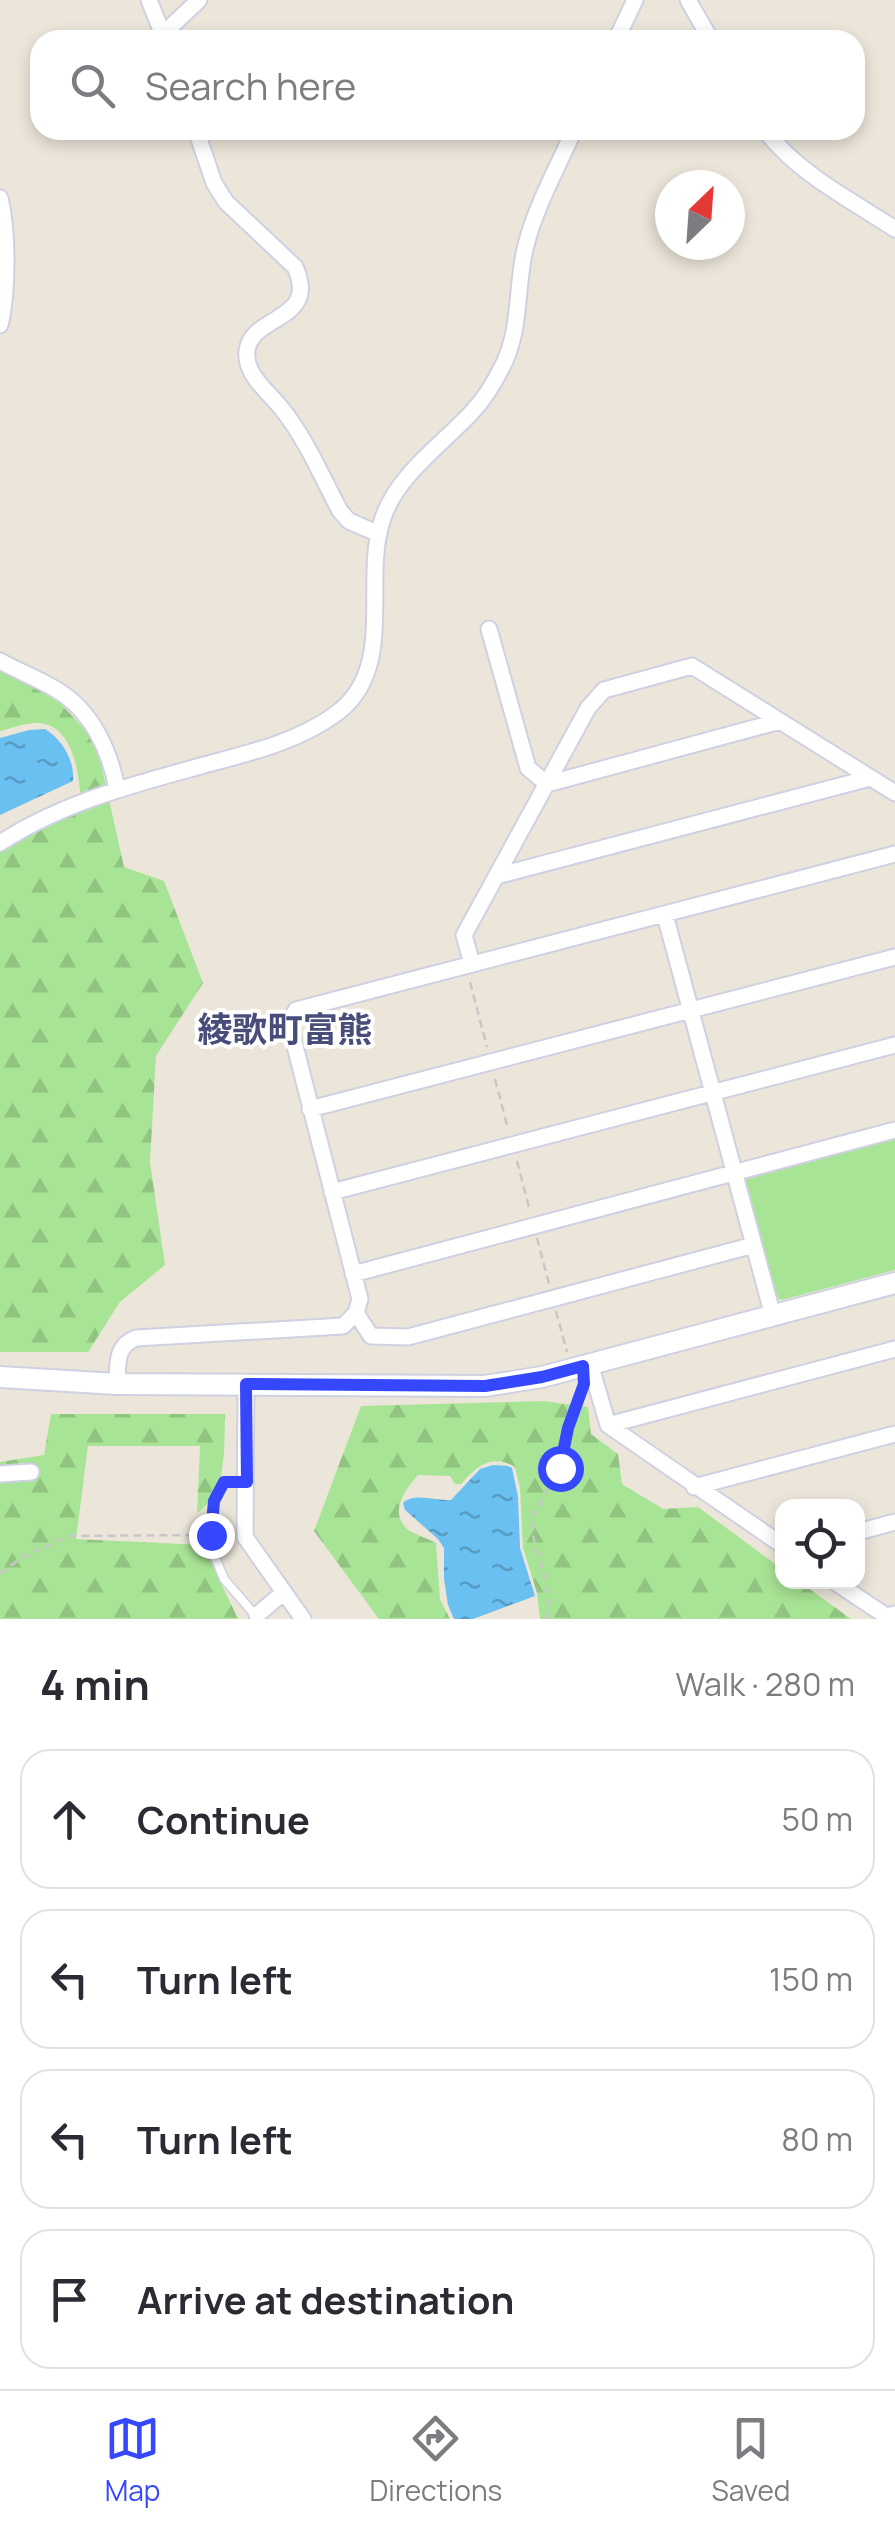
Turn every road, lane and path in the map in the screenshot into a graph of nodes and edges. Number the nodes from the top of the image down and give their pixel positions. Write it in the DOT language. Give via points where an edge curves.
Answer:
graph roads {
  1 [pos="148,0"];
  2 [pos="198,0"];
  3 [pos="635,0"];
  4 [pos="688,0"];
  5 [pos="161,30"];
  6 [pos="170,30"];
  7 [pos="621,30"];
  8 [pos="704,30"];
  9 [pos="199,140"];
  10 [pos="569,140"];
  11 [pos="773,140"];
  12 [pos="0,198"];
  13 [pos="895,229"];
  14 [pos="0,325"];
  15 [pos="379,534"];
  16 [pos="489,629"];
  17 [pos="0,661"];
  18 [pos="780,721"];
  19 [pos="870,778"];
  20 [pos="547,784"];
  21 [pos="117,789"];
  22 [pos="895,793"];
  23 [pos="0,844"];
  24 [pos="895,854"];
  25 [pos="497,876"];
  26 [pos="665,914"];
  27 [pos="895,956"];
  28 [pos="469,965"];
  29 [pos="691,1011"];
  30 [pos="895,1045"];
  31 [pos="491,1062"];
  32 [pos="713,1092"];
  33 [pos="310,1109"];
  34 [pos="895,1130"];
  35 [pos="512,1145"];
  36 [pos="734,1173"];
  37 [pos="332,1192"];
  38 [pos="534,1226"];
  39 [pos="754,1245"];
  40 [pos="353,1274"];
  41 [pos="895,1284"];
  42 [pos="553,1299"];
  43 [pos="356,1313"];
  44 [pos="773,1316"];
  45 [pos="895,1349"];
  46 [pos="581,1367"];
  47 [pos="0,1376"];
  48 [pos="117,1384"];
  49 [pos="246,1384"];
  50 [pos="608,1424"];
  51 [pos="895,1434"];
  52 [pos="31,1472"];
  53 [pos="0,1474"];
  54 [pos="247,1482"];
  55 [pos="694,1486"];
  56 [pos="895,1522"];
  57 [pos="865,1530"];
  58 [pos="211,1535"];
  59 [pos="775,1541"];
  60 [pos="0,1573"];
  61 [pos="846,1589"];
  62 [pos="284,1592"];
  63 [pos="895,1614"];
  64 [pos="255,1617"];
  65 [pos="303,1619"];
  66 [pos="547,1619"];
  1 -- 5 [label="street"];
  2 -- 6 [label="street"];
  3 -- 7 [label="street"];
  4 -- 8 [label="street"];
  9 -- 15 [label="street" via="226,202 301,280 292,310 250,341 249,366 296,430 340,511"];
  10 -- 15 [label="street" via="525,250 508,355 475,409 390,500"];
  11 -- 13 [label="street"];
  12 -- 14 [label="street"];
  15 -- 21 [label="street" via="370,665 337,713 265,748"];
  16 -- 20 [label="street" via="528,768"];
  17 -- 21 [label="street" via="78,707 98,732"];
  18 -- 19 [label="street"];
  18 -- 20 [label="street"];
  18 -- 20 [label="street" via="692,666 604,690"];
  19 -- 22 [label="street"];
  19 -- 25 [label="street"];
  20 -- 25 [label="street"];
  21 -- 23 [label="street" via="57,811"];
  24 -- 26 [label="street"];
  25 -- 28 [label="street" via="464,935"];
  26 -- 28 [label="street"];
  26 -- 29 [label="street"];
  27 -- 29 [label="street"];
  28 -- 31 [label="path"];
  28 -- 33 [label="street" via="296,1010 289,1023"];
  29 -- 31 [label="street"];
  29 -- 32 [label="street"];
  30 -- 32 [label="street"];
  31 -- 33 [label="street"];
  31 -- 35 [label="path"];
  32 -- 35 [label="street"];
  32 -- 36 [label="street"];
  33 -- 37 [label="street"];
  34 -- 36 [label="street"];
  35 -- 37 [label="street"];
  35 -- 38 [label="path"];
  36 -- 38 [label="street"];
  36 -- 39 [label="street"];
  37 -- 40 [label="street"];
  38 -- 40 [label="street"];
  38 -- 42 [label="path"];
  39 -- 42 [label="street"];
  39 -- 44 [label="street"];
  40 -- 43 [label="street"];
  41 -- 44 [label="street"];
  42 -- 43 [label="street" via="408,1338 371,1336"];
  42 -- 46 [label="path"];
  43 -- 48 [label="street" via="343,1326 136,1338 119,1353"];
  44 -- 46 [label="street"];
  45 -- 50 [label="street"];
  46 -- 49 [label="street" via="485,1386"];
  46 -- 50 [label="street"];
  46 -- 66 [label="path" via="584,1384 560,1468 532,1518"];
  47 -- 48 [label="street"];
  48 -- 49 [label="street"];
  49 -- 54 [label="street"];
  50 -- 55 [label="street"];
  51 -- 55 [label="street"];
  52 -- 53 [label="street"];
  54 -- 58 [label="lane" via="224,1482 214,1501"];
  54 -- 62 [label="street" via="245,1537"];
  55 -- 59 [label="street"];
  56 -- 57 [label="street"];
  58 -- 60 [label="path" via="69,1536"];
  58 -- 64 [label="lane" via="224,1580"];
  61 -- 63 [label="street" via="886,1616"];
  62 -- 64 [label="street"];
  62 -- 65 [label="street"];
}
